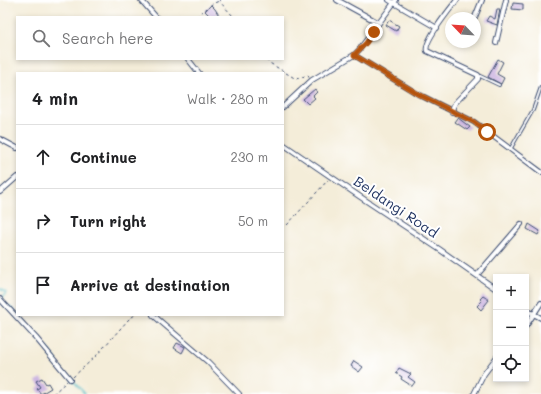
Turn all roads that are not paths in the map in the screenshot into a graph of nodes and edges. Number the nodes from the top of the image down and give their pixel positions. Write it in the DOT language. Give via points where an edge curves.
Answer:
graph roads {
  1 [pos="141,0"];
  2 [pos="337,0"];
  3 [pos="389,0"];
  4 [pos="456,0"];
  5 [pos="482,0"];
  6 [pos="506,0"];
  7 [pos="395,1"];
  8 [pos="477,12"];
  9 [pos="155,16"];
  10 [pos="379,23"];
  11 [pos="437,28"];
  12 [pos="496,43"];
  13 [pos="354,55"];
  14 [pos="189,60"];
  15 [pos="198,72"];
  16 [pos="478,75"];
  17 [pos="499,85"];
  18 [pos="541,87"];
  19 [pos="284,106"];
  20 [pos="452,112"];
  21 [pos="0,139"];
  22 [pos="284,145"];
  23 [pos="16,147"];
  24 [pos="511,149"];
  25 [pos="541,172"];
  26 [pos="16,178"];
  27 [pos="0,192"];
  28 [pos="521,224"];
  29 [pos="476,275"];
  30 [pos="493,287"];
  31 [pos="0,299"];
  32 [pos="541,303"];
  33 [pos="529,312"];
  34 [pos="533,315"];
  35 [pos="154,316"];
  36 [pos="541,318"];
  37 [pos="529,321"];
  38 [pos="493,362"];
  39 [pos="70,379"];
  40 [pos="239,394"];
  41 [pos="474,394"];
  1 -- 9 [label="street"];
  2 -- 10 [label="street"];
  3 -- 7 [label="street"];
  4 -- 11 [label="street"];
  5 -- 8 [label="street"];
  6 -- 12 [label="street"];
  7 -- 10 [label="street"];
  7 -- 11 [label="street"];
  10 -- 13 [label="street" via="366,43"];
  11 -- 16 [label="street" via="427,44 426,51"];
  13 -- 19 [label="street" via="306,85"];
  13 -- 20 [label="street"];
  14 -- 15 [label="street"];
  16 -- 17 [label="lane"];
  16 -- 20 [label="street" via="478,79 455,102"];
  18 -- 24 [label="lane" via="533,110"];
  20 -- 24 [label="street" via="474,122"];
  21 -- 23 [label="street"];
  22 -- 29 [label="street, Beldangi Road"];
  24 -- 25 [label="street"];
  26 -- 27 [label="street"];
  28 -- 29 [label="street"];
  29 -- 30 [label="street, Beldangi Road"];
  31 -- 39 [label="street"];
  32 -- 34 [label="street"];
  33 -- 34 [label="street"];
  34 -- 36 [label="street"];
  34 -- 37 [label="street"];
  35 -- 40 [label="street" via="208,362"];
  38 -- 41 [label="street"];
}
